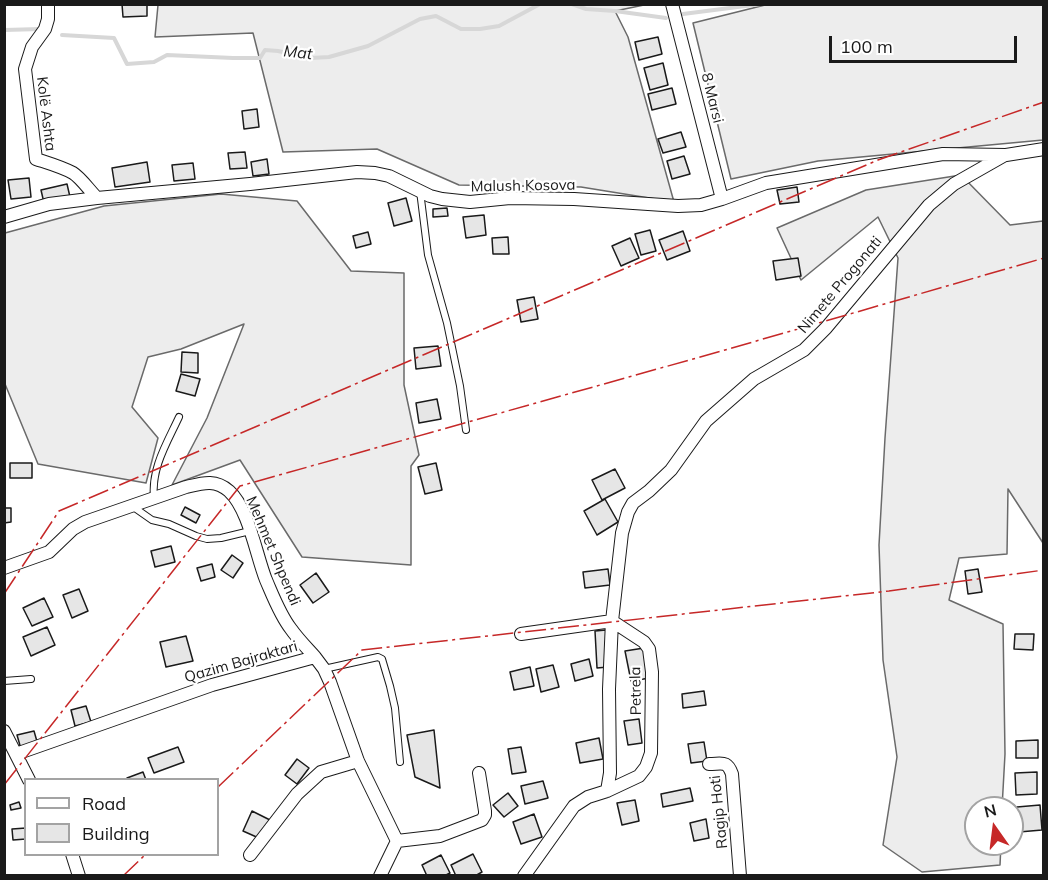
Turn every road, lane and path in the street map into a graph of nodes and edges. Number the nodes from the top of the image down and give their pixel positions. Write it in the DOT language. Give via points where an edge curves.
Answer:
graph roads {
  1 [pos="48,4"];
  2 [pos="672,4"];
  3 [pos="1044,149"];
  4 [pos="1006,155"];
  5 [pos="420,191"];
  6 [pos="97,198"];
  7 [pos="722,199"];
  8 [pos="4,217"];
  9 [pos="179,417"];
  10 [pos="466,430"];
  11 [pos="154,498"];
  12 [pos="132,505"];
  13 [pos="250,531"];
  14 [pos="4,568"];
  15 [pos="612,621"];
  16 [pos="521,634"];
  17 [pos="315,657"];
  18 [pos="324,669"];
  19 [pos="31,679"];
  20 [pos="4,681"];
  21 [pos="4,731"];
  22 [pos="16,754"];
  23 [pos="358,761"];
  24 [pos="400,762"];
  25 [pos="709,764"];
  26 [pos="479,773"];
  27 [pos="28,778"];
  28 [pos="607,791"];
  29 [pos="397,842"];
  30 [pos="250,855"];
  31 [pos="72,856"];
  32 [pos="79,876"];
  33 [pos="380,876"];
  34 [pos="524,876"];
  35 [pos="740,876"];
  1 -- 6 [label="street, Kolë Ashta" via="45,29 32,47 26,69 36,159 73,173"];
  2 -- 7 [label="street, 8 Marsi"];
  3 -- 4 [label="street, Malush Kosova"];
  4 -- 7 [label="street, Malush Kosova" via="943,154 766,183"];
  4 -- 15 [label="street, Nimete Progonati" via="954,184 928,205 826,328 804,350 754,379 706,421 671,470 633,503 622,533"];
  5 -- 6 [label="street, Malush Kosova" via="389,176 357,172"];
  5 -- 7 [label="street, Malush Kosova" via="442,199 470,202 520,198 678,206"];
  5 -- 10 [label="lane" via="428,255 447,323"];
  6 -- 8 [label="street, Malush Kosova" via="49,204"];
  9 -- 11 [label="lane" via="155,471"];
  11 -- 12 [label="street, Mehmet Shpendi"];
  11 -- 13 [label="street, Mehmet Shpendi" via="212,482 231,493 241,506"];
  12 -- 13 [label="lane" via="152,520 207,539"];
  12 -- 14 [label="street, Mehmet Shpendi" via="84,522 49,552"];
  13 -- 17 [label="street, Mehmet Shpendi" via="276,603 290,628"];
  15 -- 16 [label="street"];
  15 -- 28 [label="street, Nimete Progonati"];
  15 -- 28 [label="street, Petrela" via="644,642 649,650 651,753 639,776"];
  17 -- 18 [label="street, Qazim Bajraktari"];
  17 -- 22 [label="street, Qazim Bajraktari" via="212,685"];
  18 -- 23 [label="street, Qazim Bajraktari"];
  18 -- 24 [label="lane" via="382,659 394,708"];
  19 -- 20 [label="lane"];
  21 -- 22 [label="street"];
  22 -- 27 [label="street"];
  23 -- 29 [label="street, Qazim Bajraktari"];
  23 -- 30 [label="street" via="321,772 297,794"];
  25 -- 35 [label="street, Ragip Hoti" via="726,764 732,774"];
  26 -- 29 [label="street" via="485,811 482,820 440,836"];
  28 -- 34 [label="street" via="574,806"];
  29 -- 33 [label="street"];
  31 -- 32 [label="street"];
}
